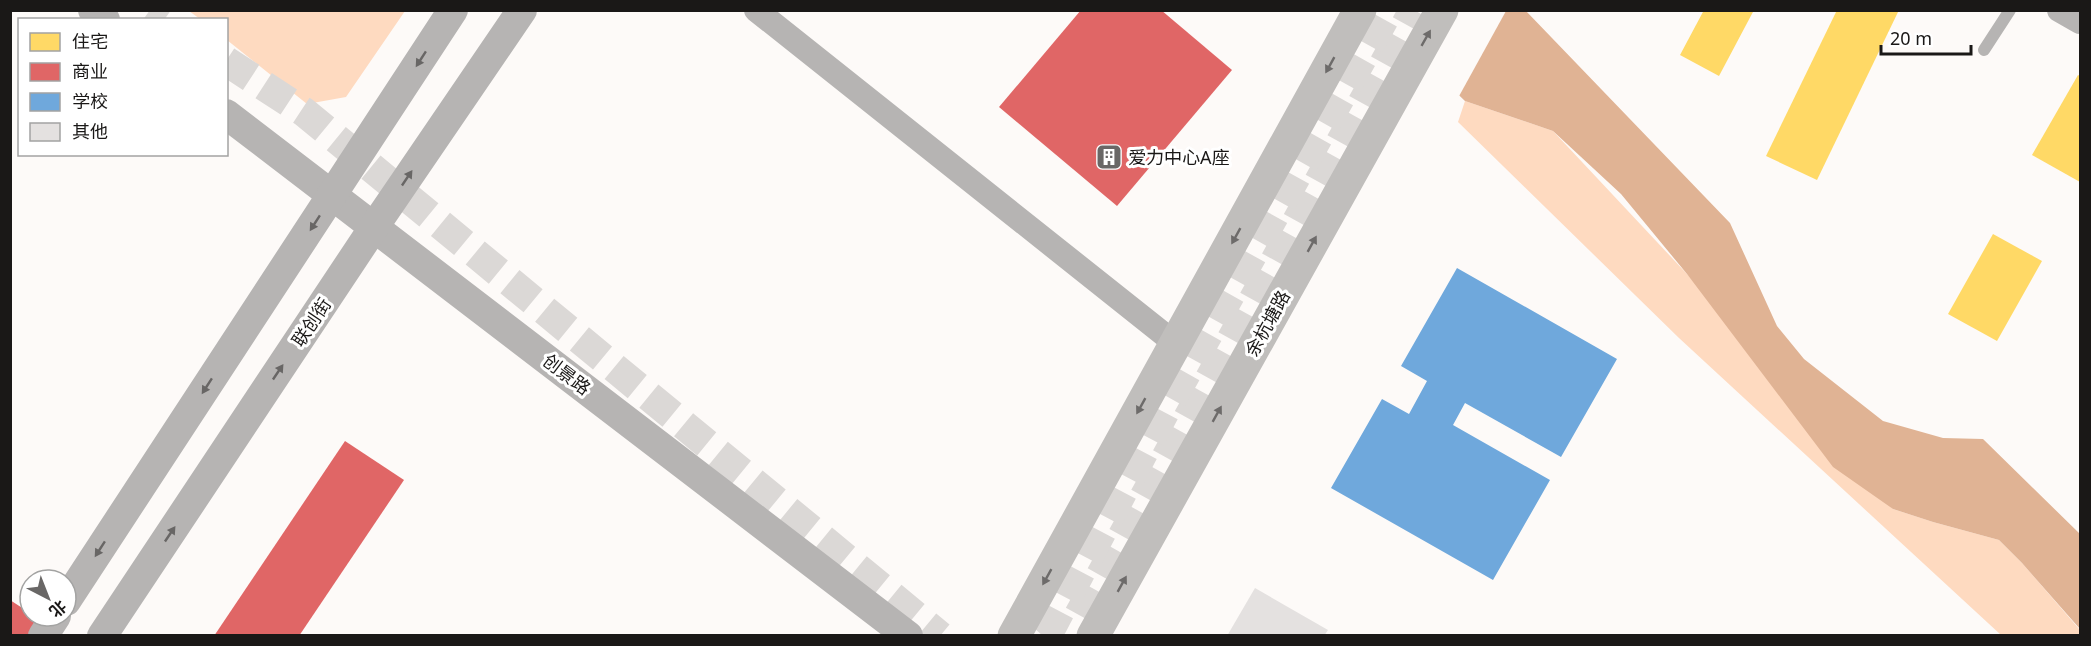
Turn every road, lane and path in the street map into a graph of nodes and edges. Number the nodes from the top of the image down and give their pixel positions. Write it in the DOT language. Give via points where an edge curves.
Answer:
graph roads {
  1 [pos="453,10"];
  2 [pos="522,10"];
  3 [pos="756,10"];
  4 [pos="1442,10"];
  5 [pos="2010,10"];
  6 [pos="2059,10"];
  7 [pos="1359,12"];
  8 [pos="2080,22"];
  9 [pos="1984,50"];
  10 [pos="228,116"];
  11 [pos="332,195"];
  12 [pos="374,227"];
  13 [pos="1176,344"];
  14 [pos="78,583"];
  15 [pos="102,636"];
  16 [pos="908,636"];
  17 [pos="1014,636"];
  18 [pos="1093,636"];
  1 -- 11 [label="street, one-way"];
  12 -- 2 [label="street, 联创街, one-way"];
  3 -- 13 [label="street"];
  18 -- 4 [label="main road, 余杭塘路, one-way"];
  5 -- 9 [label="lane"];
  6 -- 8 [label="street"];
  7 -- 13 [label="main road, one-way"];
  10 -- 11 [label="street, 创景路"];
  11 -- 12 [label="street, 创景路"];
  11 -- 14 [label="street, one-way"];
  15 -- 12 [label="street, 联创街, one-way"];
  12 -- 16 [label="street, 创景路"];
  13 -- 17 [label="main road, one-way"];
}
